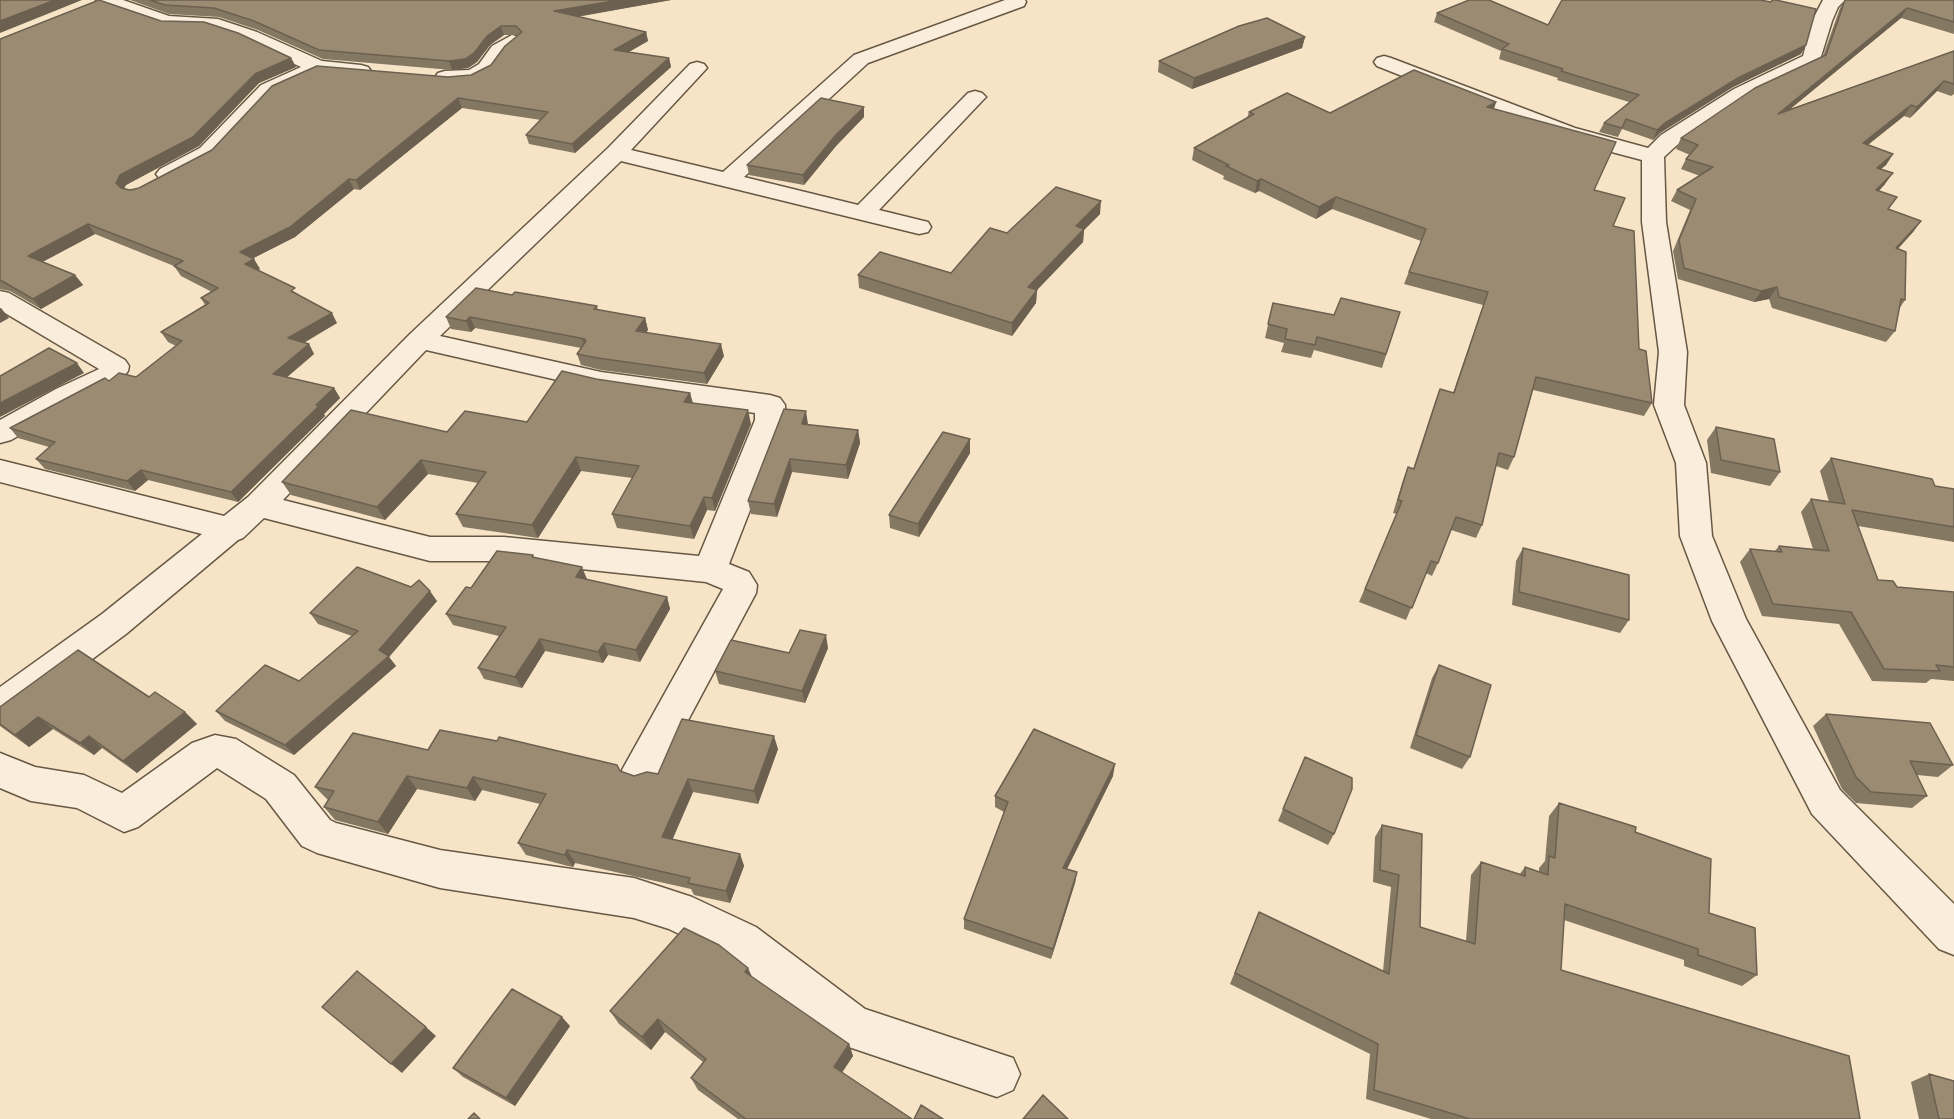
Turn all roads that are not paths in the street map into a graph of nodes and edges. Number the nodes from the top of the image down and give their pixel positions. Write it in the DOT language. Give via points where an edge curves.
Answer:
graph roads {
  1 [pos="1836,0"];
  2 [pos="1017,2"];
  3 [pos="99,3"];
  4 [pos="512,41"];
  5 [pos="1384,62"];
  6 [pos="318,68"];
  7 [pos="698,68"];
  8 [pos="385,73"];
  9 [pos="430,76"];
  10 [pos="975,97"];
  11 [pos="616,153"];
  12 [pos="1653,156"];
  13 [pos="728,180"];
  14 [pos="147,186"];
  15 [pos="863,213"];
  16 [pos="919,227"];
  17 [pos="0,299"];
  18 [pos="420,340"];
  19 [pos="0,433"];
  20 [pos="0,471"];
  21 [pos="260,505"];
  22 [pos="232,530"];
  23 [pos="710,570"];
  24 [pos="4,699"];
  25 [pos="0,770"];
  26 [pos="641,770"];
  27 [pos="1954,934"];
  28 [pos="997,1074"];
  1 -- 12 [label="street" via="1822,21 1812,59 1741,93 1669,140"];
  2 -- 13 [label="street" via="861,58"];
  3 -- 6 [label="street" via="167,22 211,23 250,36"];
  4 -- 9 [label="street" via="474,76"];
  5 -- 12 [label="street" via="1566,133"];
  6 -- 8 [label="street"];
  6 -- 14 [label="street" via="268,88 208,153"];
  7 -- 11 [label="street"];
  10 -- 15 [label="street"];
  11 -- 13 [label="street"];
  11 -- 18 [label="street"];
  12 -- 27 [label="street" via="1654,222 1673,352 1669,405 1691,463 1696,536 1729,621 1826,802"];
  13 -- 15 [label="street"];
  15 -- 16 [label="street"];
  17 -- 19 [label="street" via="115,366 108,377"];
  18 -- 21 [label="street"];
  18 -- 23 [label="street" via="601,381 770,405 770,420"];
  20 -- 22 [label="street"];
  21 -- 22 [label="street"];
  21 -- 23 [label="street" via="430,549 504,549"];
  22 -- 24 [label="street" via="114,624"];
  23 -- 26 [label="street" via="737,581 739,593"];
  25 -- 28 [label="street" via="31,784 84,792 124,814 206,755 224,751 280,787 316,833 331,840 440,870 634,898 677,911 741,942 853,1027"];
}
